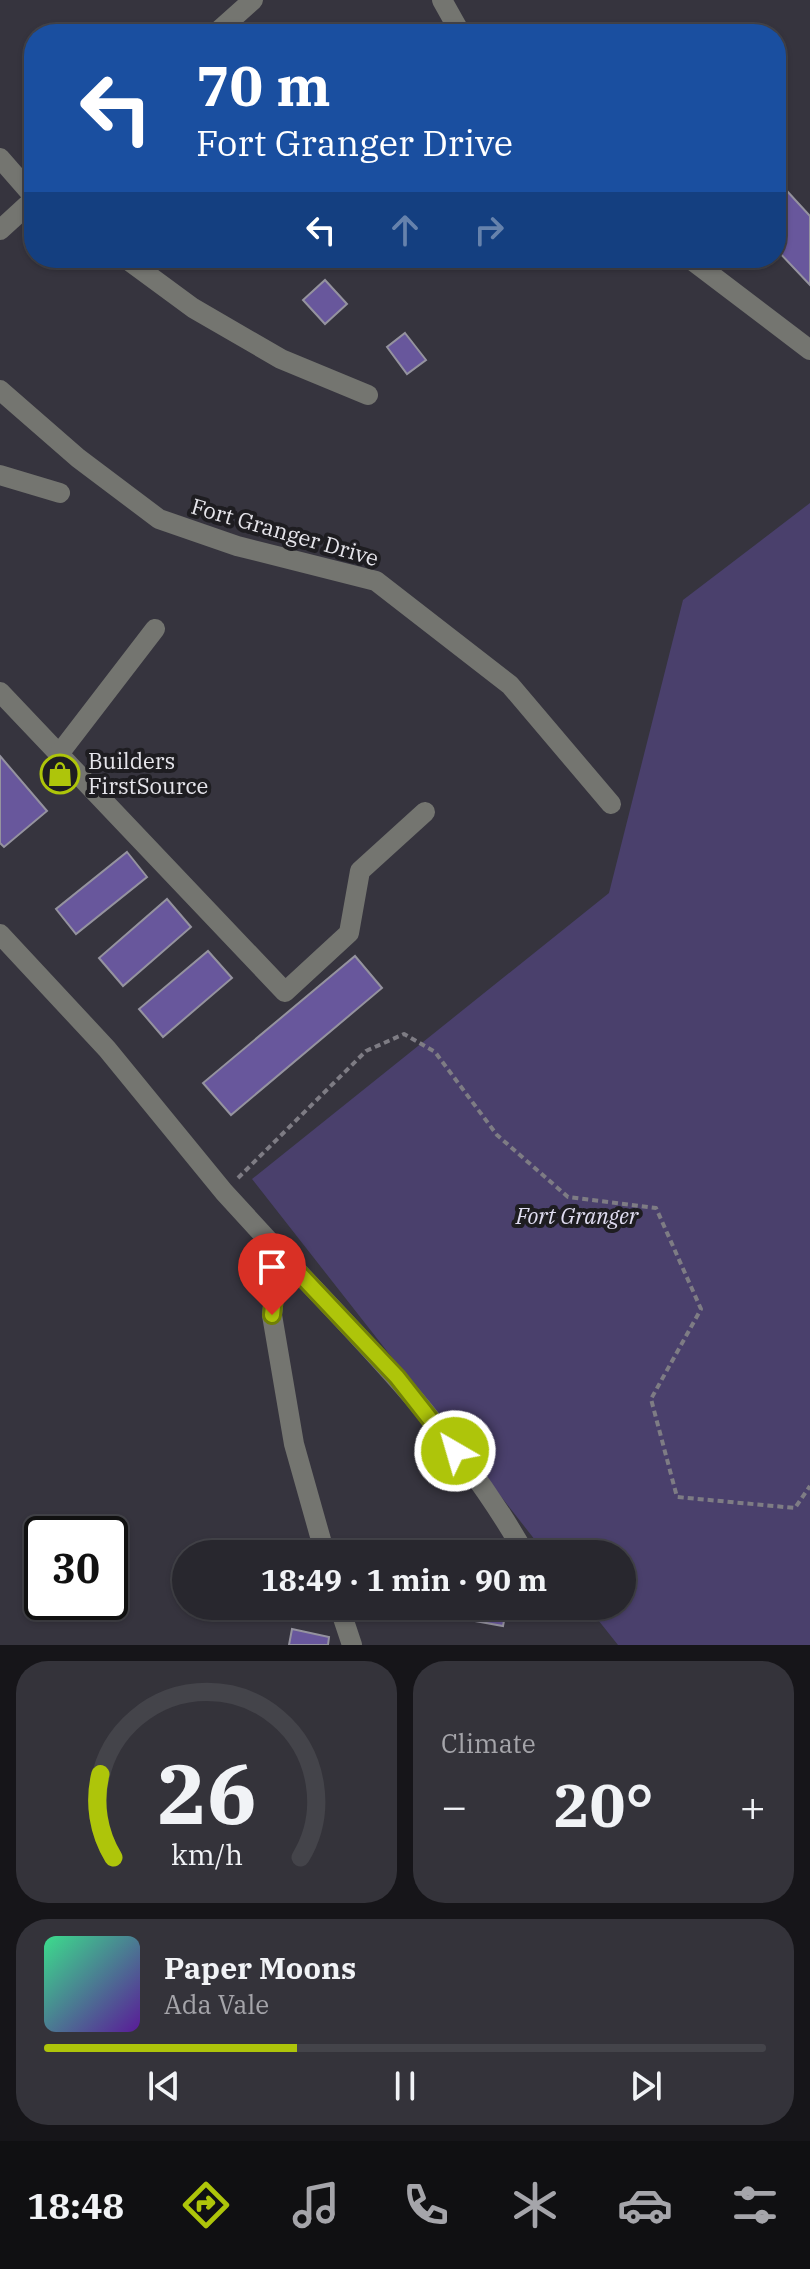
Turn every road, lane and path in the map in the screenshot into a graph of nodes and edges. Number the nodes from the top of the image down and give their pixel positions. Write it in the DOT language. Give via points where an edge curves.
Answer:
graph roads {
  1 [pos="253,0"];
  2 [pos="442,0"];
  3 [pos="226,24"];
  4 [pos="455,24"];
  5 [pos="0,158"];
  6 [pos="24,186"];
  7 [pos="24,207"];
  8 [pos="0,230"];
  9 [pos="139,268"];
  10 [pos="702,268"];
  11 [pos="810,350"];
  12 [pos="0,390"];
  13 [pos="368,395"];
  14 [pos="0,475"];
  15 [pos="60,493"];
  16 [pos="155,629"];
  17 [pos="0,692"];
  18 [pos="59,754"];
  19 [pos="611,804"];
  20 [pos="425,812"];
  21 [pos="0,934"];
  22 [pos="224,1192"];
  23 [pos="279,1252"];
  24 [pos="810,1486"];
  25 [pos="321,1540"];
  26 [pos="517,1540"];
  27 [pos="344,1620"];
  28 [pos="352,1645"];
  1 -- 3 [label="street"];
  2 -- 4 [label="street"];
  5 -- 6 [label="street"];
  7 -- 8 [label="street"];
  9 -- 13 [label="street" via="193,308 281,359"];
  10 -- 11 [label="street"];
  12 -- 19 [label="street, Fort Granger Drive" via="159,519 237,546 376,581 510,685"];
  14 -- 15 [label="street"];
  16 -- 18 [label="street"];
  17 -- 18 [label="street"];
  18 -- 20 [label="street" via="285,992 349,933 360,871"];
  21 -- 22 [label="street" via="107,1049"];
  22 -- 23 [label="street"];
  22 -- 24 [label="path" via="366,1051 404,1034 435,1052 497,1135 568,1197 656,1208 701,1309 651,1399 677,1497 795,1508"];
  23 -- 25 [label="street" via="272,1315 294,1444"];
  23 -- 26 [label="street" via="397,1377 494,1500"];
  27 -- 28 [label="street"];
}
